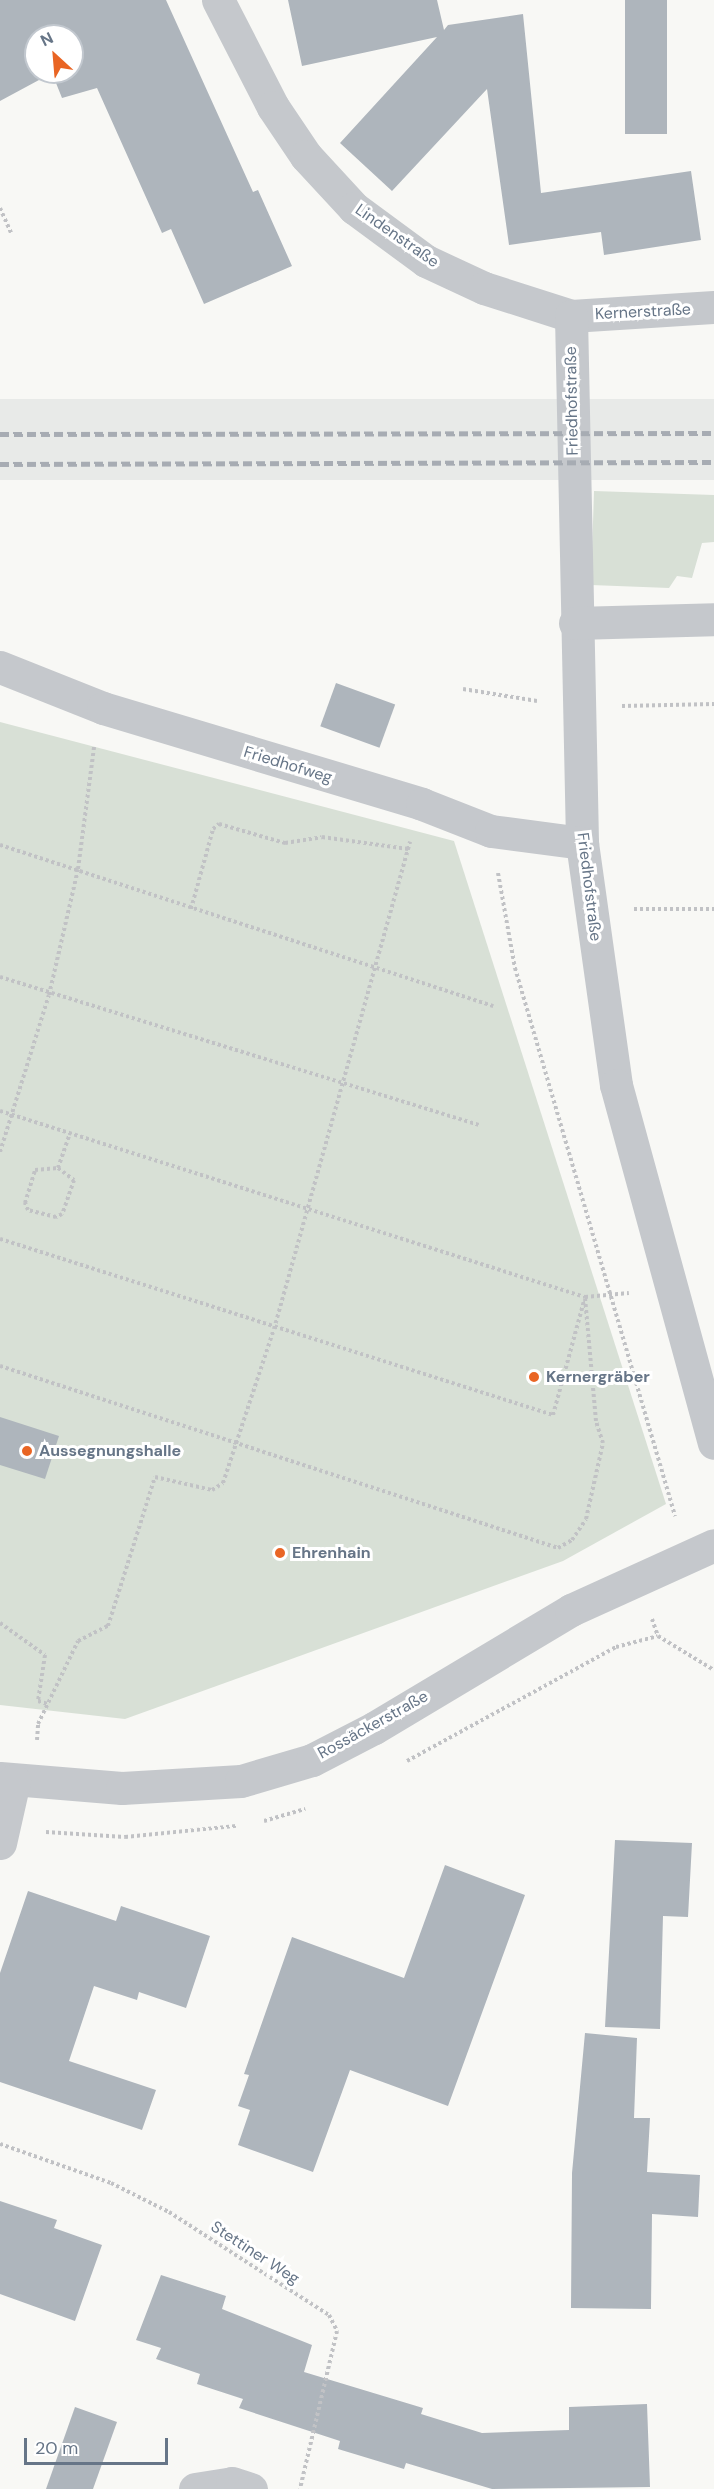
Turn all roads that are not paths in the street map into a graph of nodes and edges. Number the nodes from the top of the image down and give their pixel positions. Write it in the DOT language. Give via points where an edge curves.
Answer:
graph roads {
  1 [pos="218,0"];
  2 [pos="714,307"];
  3 [pos="571,316"];
  4 [pos="714,619"];
  5 [pos="575,623"];
  6 [pos="0,666"];
  7 [pos="582,843"];
  8 [pos="714,1443"];
  9 [pos="700,1550"];
  10 [pos="16,1781"];
  11 [pos="0,1843"];
  12 [pos="195,2489"];
  13 [pos="251,2489"];
  1 -- 3 [label="street, Lindenstraße" via="273,107 306,156 354,208 426,261 484,288"];
  2 -- 3 [label="street, Kernerstraße"];
  3 -- 5 [label="street, Friedhofstraße"];
  4 -- 5 [label="street"];
  5 -- 7 [label="street, Friedhofstraße"];
  6 -- 7 [label="street, Friedhofweg" via="103,708 422,804 491,831"];
  7 -- 8 [label="street, Friedhofstraße" via="616,1085"];
  9 -- 10 [label="street, Rossäckerstraße" via="636,1577 312,1760 241,1781 122,1788"];
  10 -- 11 [label="street"];
  12 -- 13 [label="street" via="232,2483"];
}
